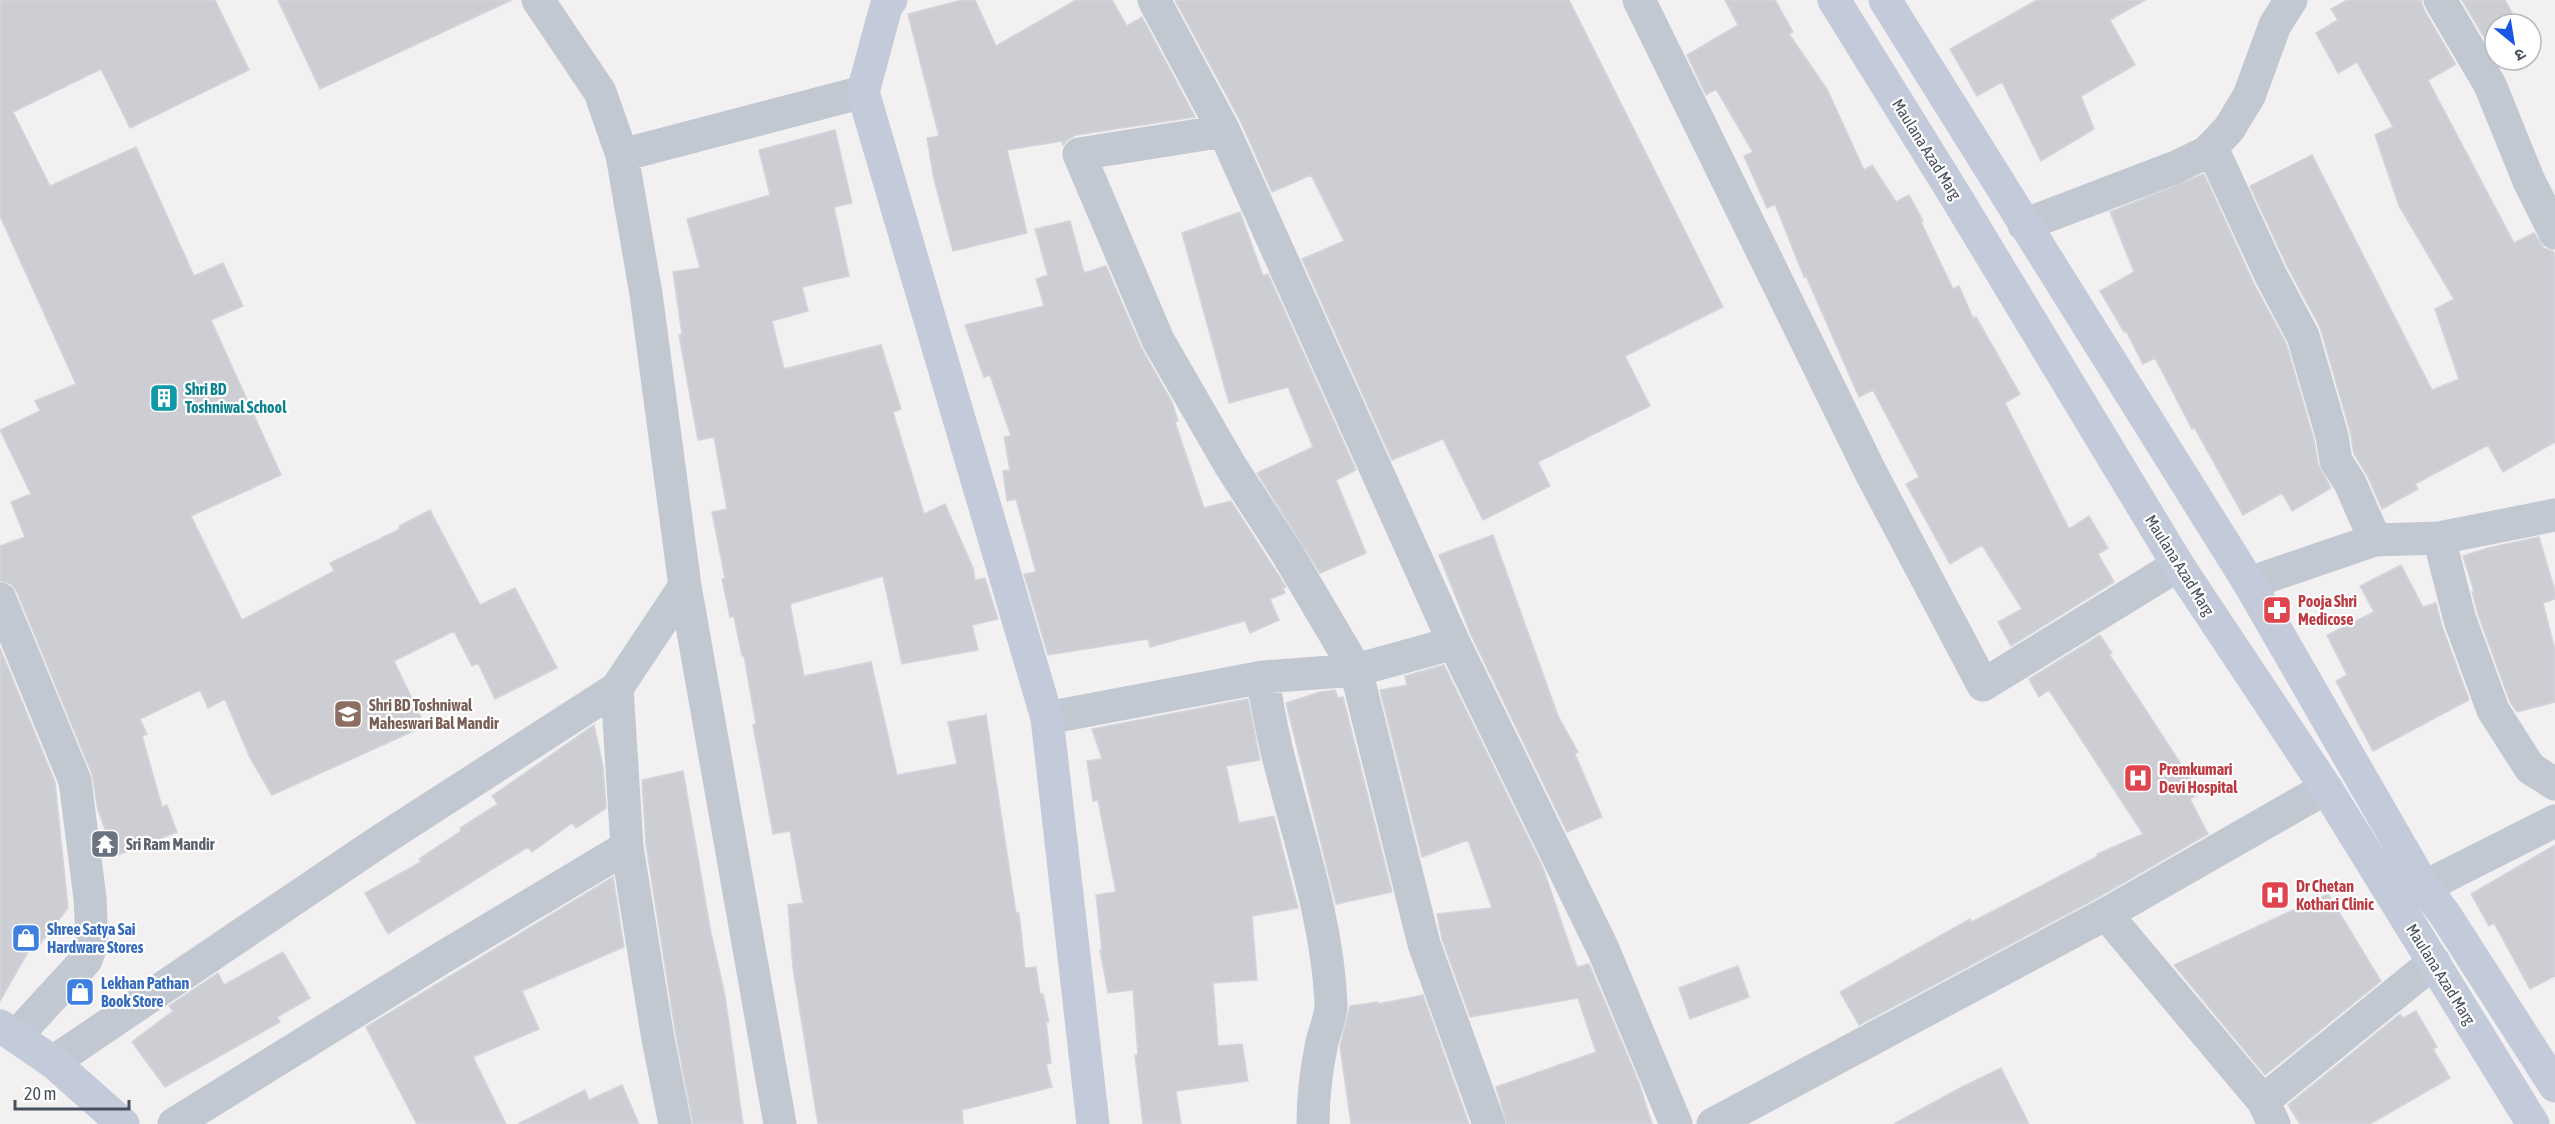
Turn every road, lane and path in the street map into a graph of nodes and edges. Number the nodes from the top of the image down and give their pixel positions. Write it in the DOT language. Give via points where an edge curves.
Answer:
graph roads {
  1 [pos="538,0"];
  2 [pos="891,0"];
  3 [pos="1154,0"];
  4 [pos="1639,0"];
  5 [pos="1834,0"];
  6 [pos="1885,0"];
  7 [pos="2291,0"];
  8 [pos="2440,0"];
  9 [pos="863,92"];
  10 [pos="1224,131"];
  11 [pos="2212,148"];
  12 [pos="622,155"];
  13 [pos="2024,225"];
  14 [pos="2555,233"];
  15 [pos="2555,515"];
  16 [pos="2439,538"];
  17 [pos="2375,540"];
  18 [pos="2178,565"];
  19 [pos="2249,583"];
  20 [pos="685,586"];
  21 [pos="0,599"];
  22 [pos="1454,643"];
  23 [pos="1356,670"];
  24 [pos="1263,676"];
  25 [pos="616,688"];
  26 [pos="1047,718"];
  27 [pos="2555,784"];
  28 [pos="2326,789"];
  29 [pos="2555,821"];
  30 [pos="627,847"];
  31 [pos="2424,887"];
  32 [pos="2106,914"];
  33 [pos="2434,962"];
  34 [pos="8,1031"];
  35 [pos="53,1062"];
  36 [pos="2555,1086"];
  37 [pos="2268,1112"];
  38 [pos="123,1124"];
  39 [pos="174,1124"];
  40 [pos="675,1124"];
  41 [pos="780,1124"];
  42 [pos="1093,1124"];
  43 [pos="1314,1124"];
  44 [pos="1489,1124"];
  45 [pos="1676,1124"];
  46 [pos="1713,1124"];
  47 [pos="2533,1124"];
  1 -- 12 [label="street" via="600,92"];
  2 -- 9 [label="main road" via="885,6"];
  3 -- 10 [label="street"];
  4 -- 18 [label="street" via="1871,473 1983,685"];
  5 -- 18 [label="main road, Maulana Azad Marg"];
  6 -- 13 [label="main road, Maulana Azad Marg"];
  7 -- 11 [label="street" via="2276,25 2249,96"];
  8 -- 14 [label="street" via="2490,85"];
  9 -- 12 [label="street"];
  9 -- 26 [label="main road"];
  10 -- 22 [label="street"];
  10 -- 23 [label="street" via="1078,154 1158,340"];
  11 -- 13 [label="street" via="2176,167"];
  11 -- 17 [label="street" via="2303,336 2336,461"];
  12 -- 20 [label="street" via="646,294"];
  13 -- 19 [label="main road, Maulana Azad Marg"];
  15 -- 16 [label="street"];
  16 -- 17 [label="street"];
  16 -- 27 [label="street" via="2460,620 2493,710 2530,768"];
  17 -- 19 [label="street"];
  18 -- 28 [label="main road, Maulana Azad Marg"];
  19 -- 31 [label="main road, Maulana Azad Marg"];
  20 -- 25 [label="street"];
  20 -- 41 [label="street"];
  21 -- 34 [label="street" via="75,781 92,942 86,960"];
  22 -- 23 [label="street"];
  22 -- 45 [label="street" via="1603,949"];
  23 -- 24 [label="street"];
  23 -- 44 [label="street" via="1424,944"];
  24 -- 26 [label="street"];
  24 -- 43 [label="street" via="1268,714 1324,932 1331,1006 1316,1079"];
  25 -- 30 [label="street"];
  25 -- 35 [label="street" via="377,843"];
  26 -- 42 [label="main road"];
  28 -- 32 [label="street"];
  28 -- 33 [label="main road, Maulana Azad Marg"];
  29 -- 31 [label="street"];
  30 -- 39 [label="street"];
  30 -- 40 [label="street"];
  31 -- 36 [label="main road, Maulana Azad Marg"];
  32 -- 37 [label="street"];
  32 -- 46 [label="street"];
  33 -- 37 [label="street"];
  33 -- 47 [label="main road, Maulana Azad Marg"];
  34 -- 35 [label="main road"];
  35 -- 38 [label="main road"];
}
